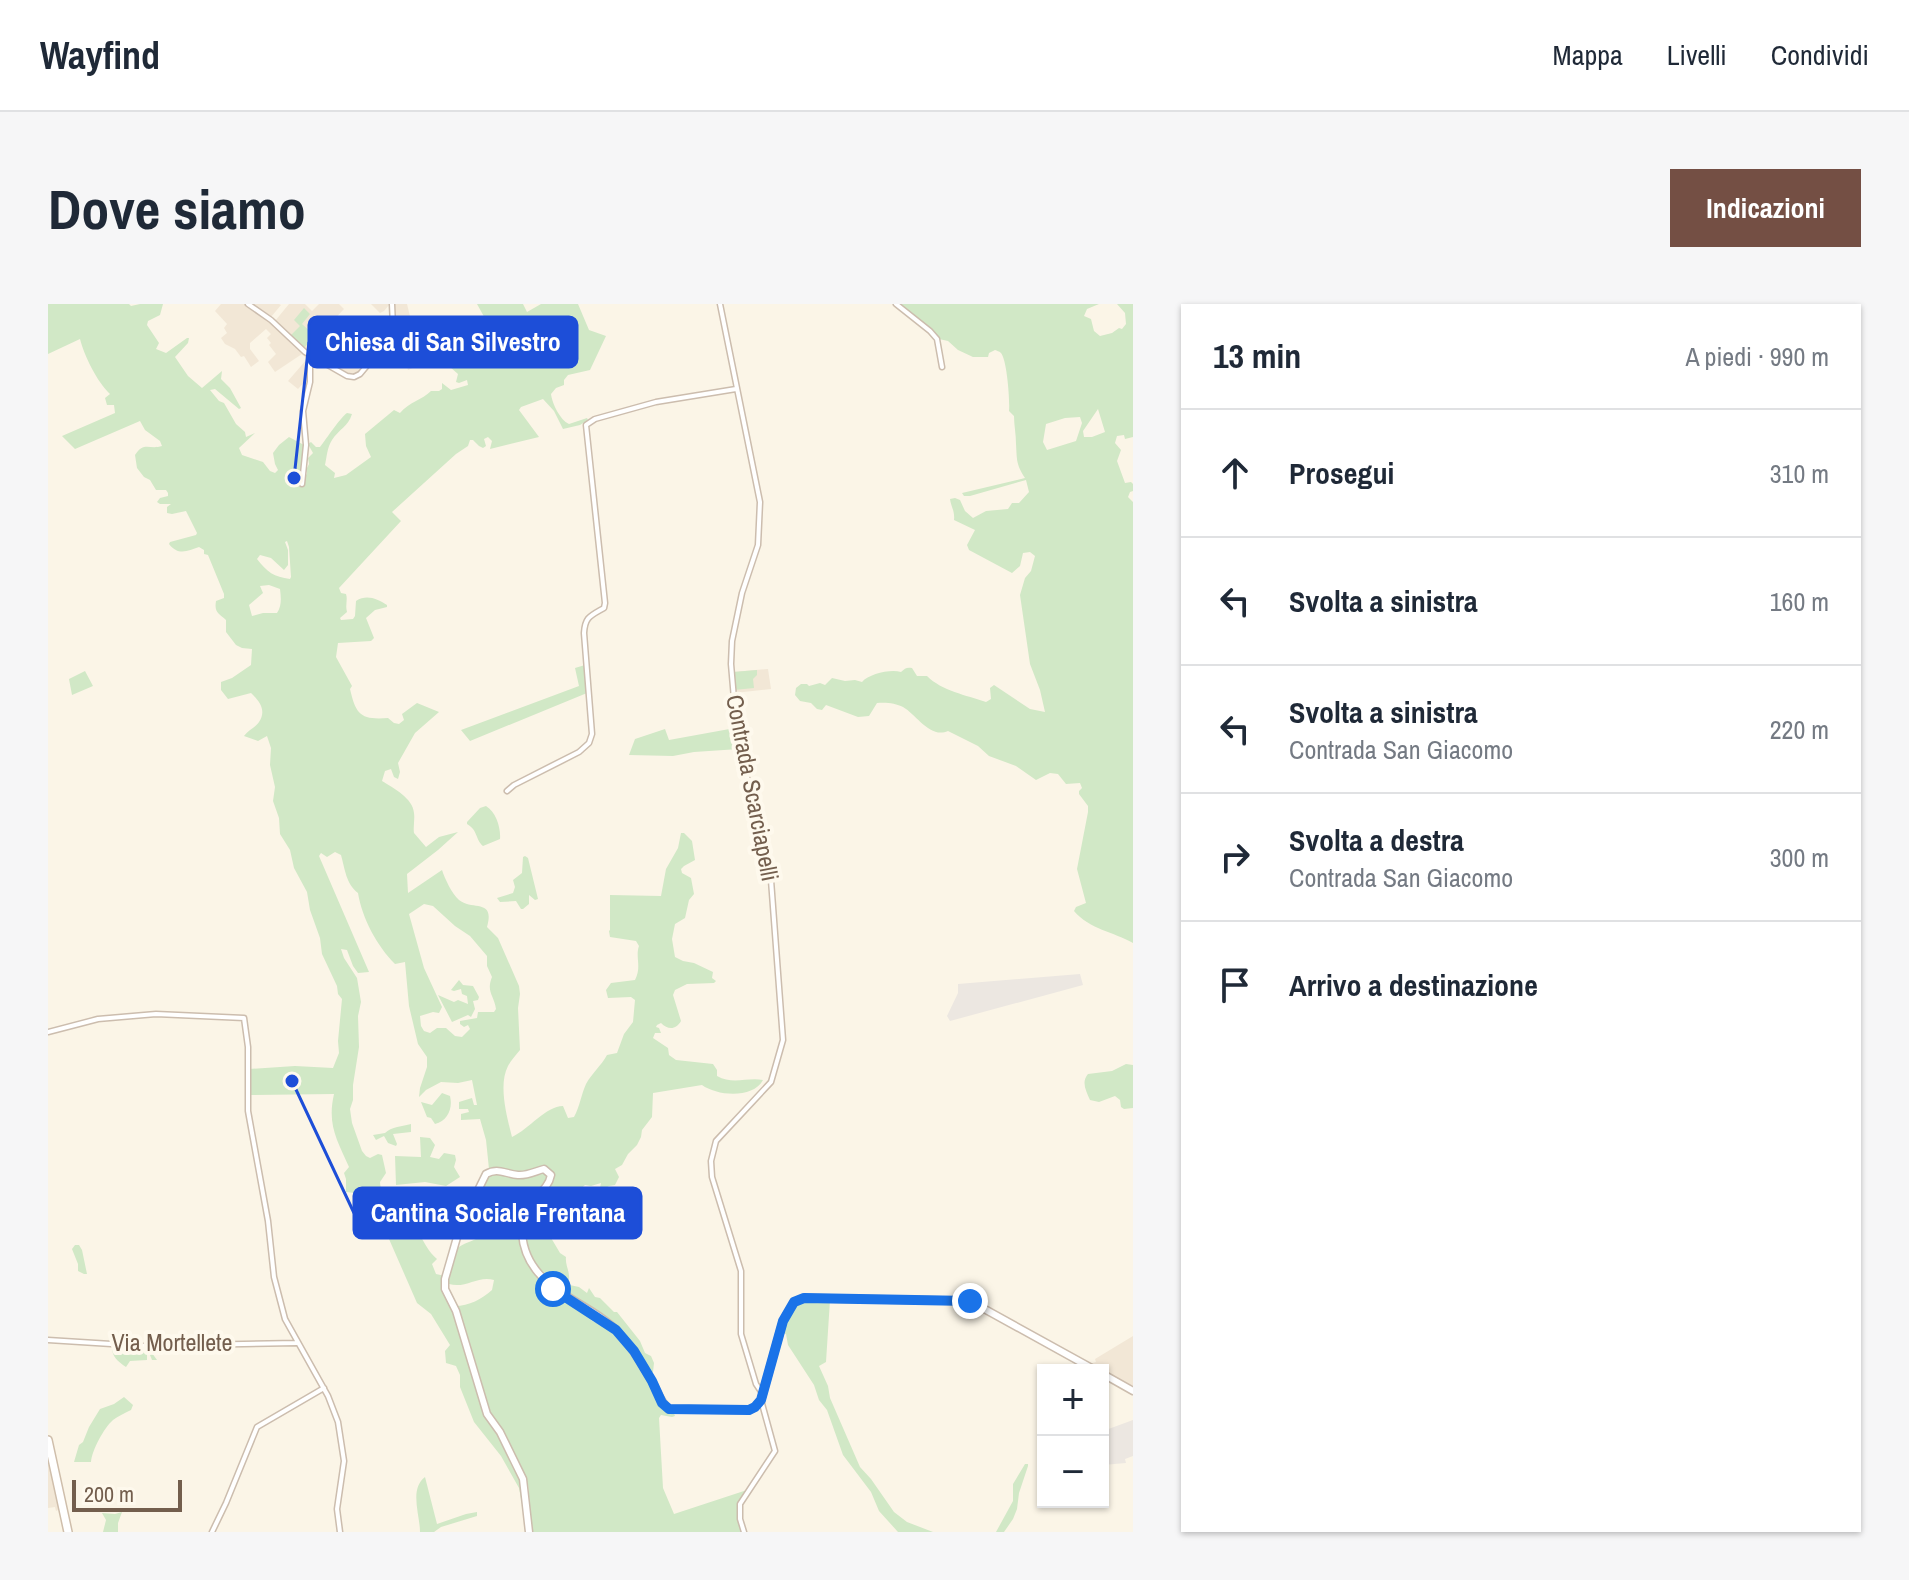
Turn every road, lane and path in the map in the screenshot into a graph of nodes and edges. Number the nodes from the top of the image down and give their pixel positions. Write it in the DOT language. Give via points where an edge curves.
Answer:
graph roads {
  1 [pos="248,304"];
  2 [pos="392,304"];
  3 [pos="720,304"];
  4 [pos="896,304"];
  5 [pos="310,355"];
  6 [pos="942,367"];
  7 [pos="736,389"];
  8 [pos="302,484"];
  9 [pos="507,791"];
  10 [pos="48,1032"];
  11 [pos="48,1340"];
  12 [pos="297,1343"];
  13 [pos="1084,1364"];
  14 [pos="1109,1377"];
  15 [pos="324,1388"];
  16 [pos="1133,1391"];
  17 [pos="762,1397"];
  18 [pos="48,1440"];
  19 [pos="51,1464"];
  20 [pos="68,1532"];
  21 [pos="212,1532"];
  22 [pos="340,1532"];
  23 [pos="529,1532"];
  24 [pos="744,1532"];
  1 -- 5 [label="street"];
  2 -- 5 [label="street" via="391,337 357,376 347,376"];
  3 -- 7 [label="street, Contrada Scarciapelli"];
  4 -- 6 [label="street" via="937,339"];
  5 -- 8 [label="street"];
  7 -- 9 [label="street" via="656,402 586,425 605,603 585,622 592,734 579,752"];
  7 -- 17 [label="street, Contrada Scarciapelli" via="760,502 758,545 732,641 733,692 771,880 783,1040 771,1082 716,1141 711,1161 741,1271 741,1334"];
  10 -- 12 [label="street" via="98,1019 156,1014 244,1018 248,1111 274,1277"];
  11 -- 12 [label="street, Via Mortellete" via="143,1346"];
  12 -- 15 [label="street"];
  13 -- 17 [label="street" via="970,1301 804,1298 794,1302 783,1321"];
  14 -- 16 [label="street"];
  15 -- 21 [label="street" via="257,1427"];
  15 -- 22 [label="street" via="342,1441"];
  17 -- 23 [label="street" via="749,1410 669,1409 616,1330 553,1289 527,1255 524,1213 551,1175 544,1169 521,1176 489,1172 460,1227 445,1289 487,1414 523,1479"];
  17 -- 24 [label="street" via="775,1451 740,1504"];
  18 -- 19 [label="main road"];
  19 -- 20 [label="main road"];
}
